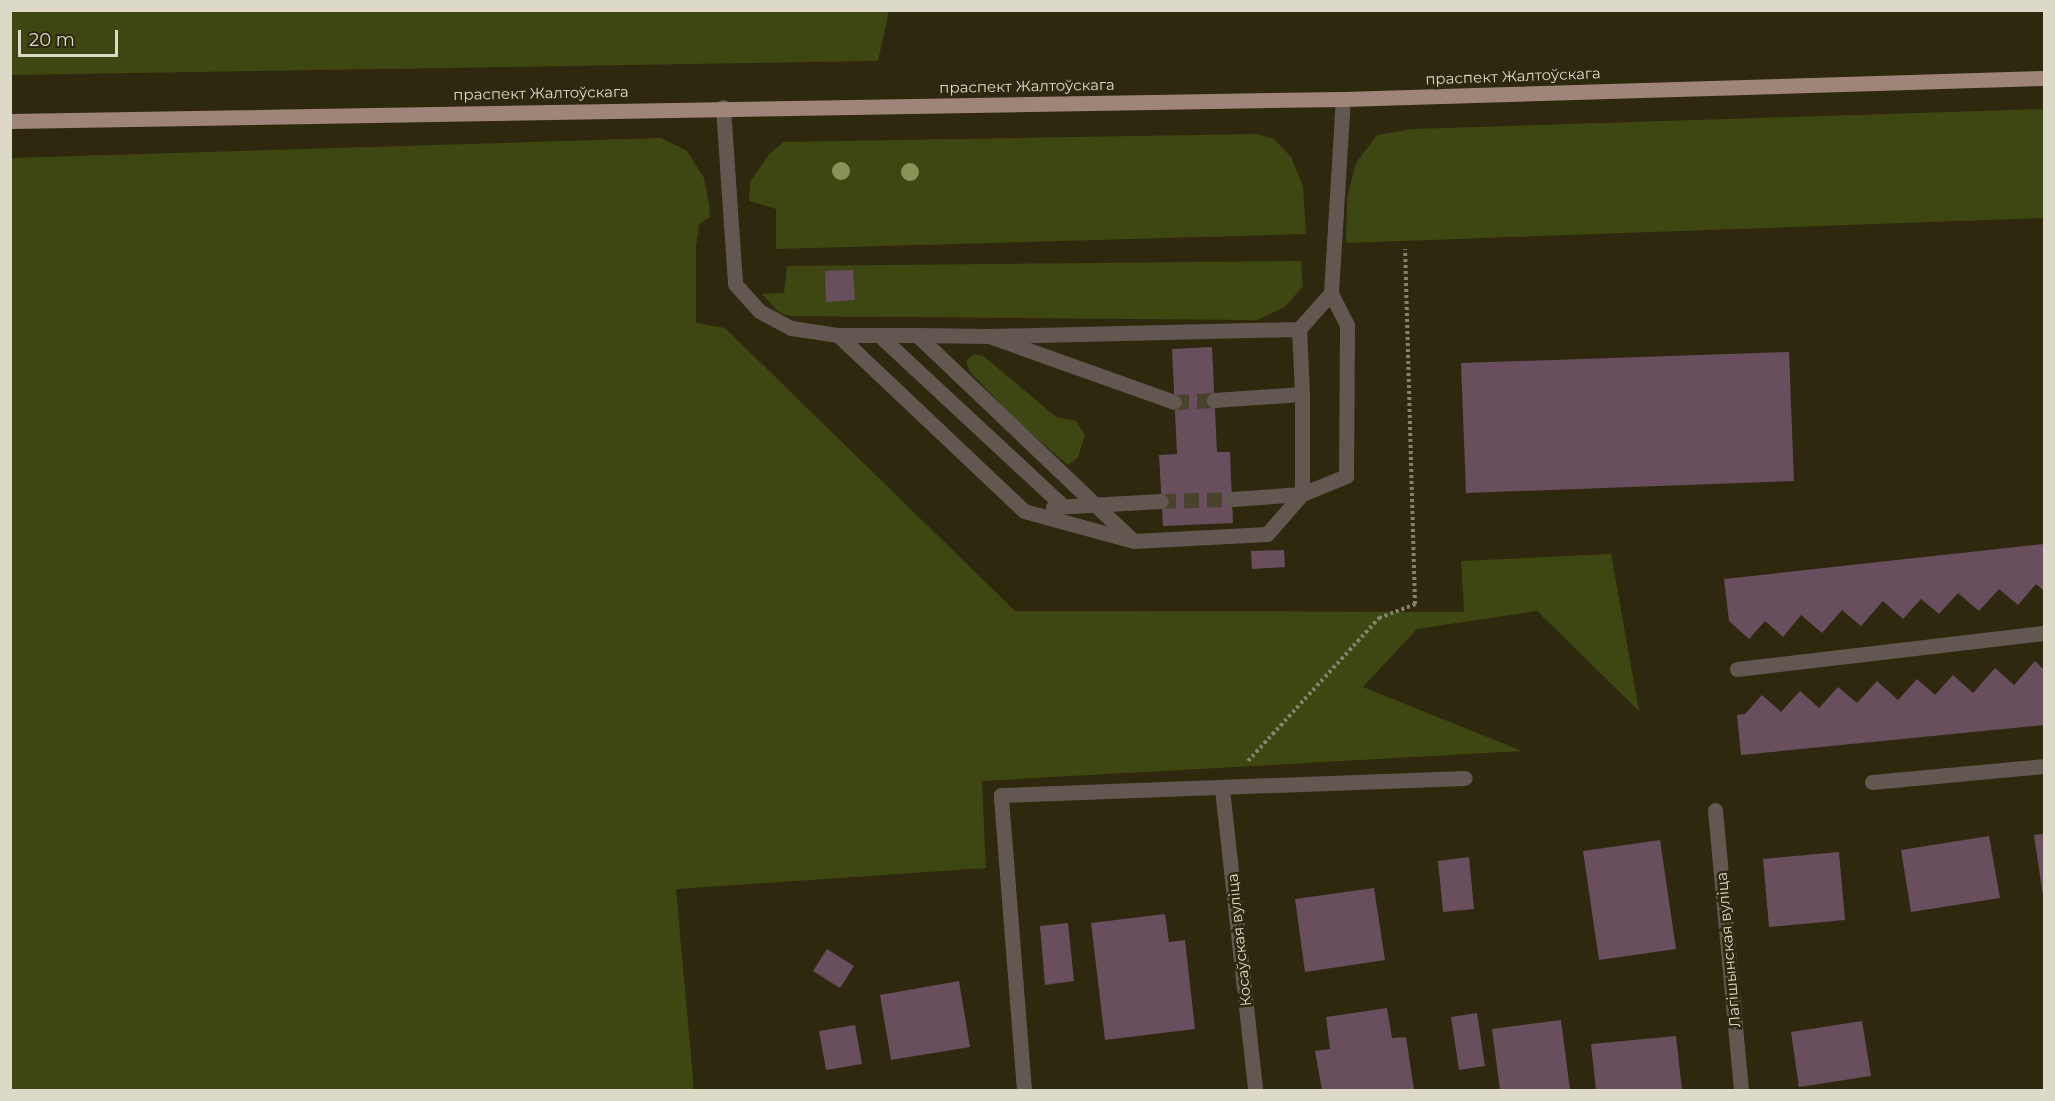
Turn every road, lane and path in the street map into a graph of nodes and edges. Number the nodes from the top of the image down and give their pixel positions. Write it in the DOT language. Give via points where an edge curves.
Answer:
graph roads {
  1 [pos="2044,78"];
  2 [pos="1343,99"];
  3 [pos="723,107"];
  4 [pos="10,121"];
  5 [pos="1405,249"];
  6 [pos="1331,293"];
  7 [pos="1299,329"];
  8 [pos="838,335"];
  9 [pos="879,335"];
  10 [pos="917,335"];
  11 [pos="989,336"];
  12 [pos="1302,394"];
  13 [pos="1214,400"];
  14 [pos="1174,402"];
  15 [pos="1302,494"];
  16 [pos="1232,499"];
  17 [pos="1092,501"];
  18 [pos="1161,501"];
  19 [pos="1062,505"];
  20 [pos="1024,511"];
  21 [pos="1133,541"];
  22 [pos="2044,633"];
  23 [pos="1737,669"];
  24 [pos="2044,766"];
  25 [pos="1465,778"];
  26 [pos="1872,782"];
  27 [pos="1222,789"];
  28 [pos="1715,810"];
  29 [pos="1024,1090"];
  30 [pos="1255,1090"];
  31 [pos="1741,1090"];
  1 -- 2 [label="main road, праспект Жалтоўскага"];
  2 -- 3 [label="main road, праспект Жалтоўскага"];
  2 -- 6 [label="street"];
  3 -- 4 [label="main road, праспект Жалтоўскага"];
  3 -- 8 [label="street" via="735,284 759,311 791,328"];
  5 -- 27 [label="path" via="1415,603 1379,618"];
  6 -- 7 [label="street"];
  6 -- 15 [label="street" via="1347,325 1346,476"];
  7 -- 11 [label="street"];
  7 -- 12 [label="street"];
  8 -- 9 [label="street"];
  8 -- 20 [label="street"];
  9 -- 10 [label="street"];
  9 -- 19 [label="street"];
  10 -- 11 [label="street"];
  10 -- 17 [label="street"];
  11 -- 14 [label="street"];
  12 -- 13 [label="street"];
  12 -- 15 [label="street"];
  15 -- 16 [label="street"];
  15 -- 21 [label="street" via="1267,534"];
  17 -- 18 [label="street"];
  17 -- 19 [label="street"];
  17 -- 21 [label="street"];
  19 -- 20 [label="street"];
  20 -- 21 [label="street"];
  22 -- 23 [label="street"];
  24 -- 26 [label="street"];
  25 -- 27 [label="street"];
  27 -- 29 [label="street" via="1001,795"];
  27 -- 30 [label="street, Косаўская вуліца"];
  28 -- 31 [label="street, Лагішынская вуліца"];
}
